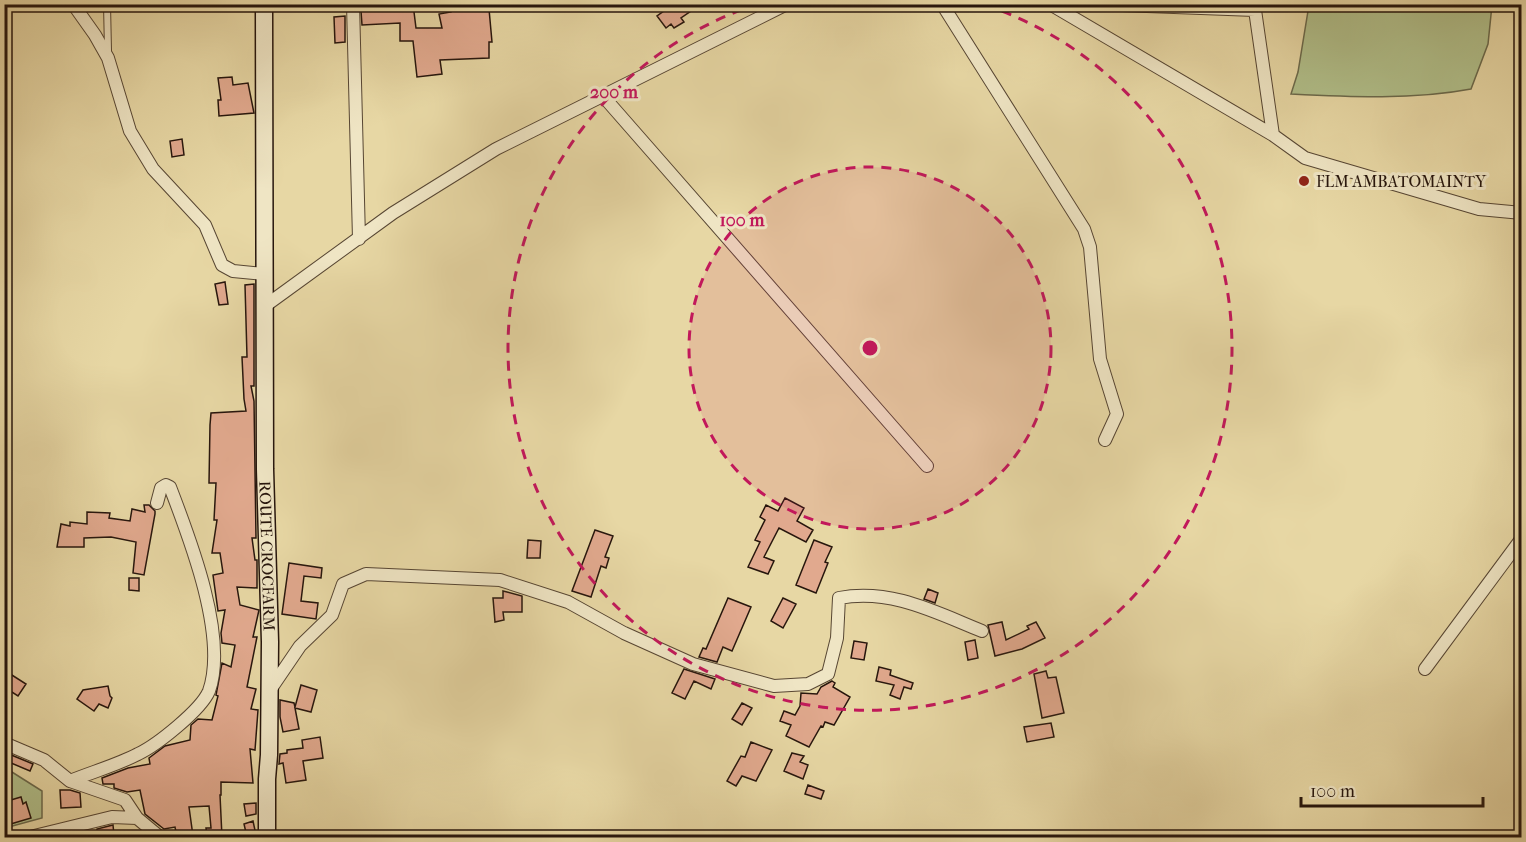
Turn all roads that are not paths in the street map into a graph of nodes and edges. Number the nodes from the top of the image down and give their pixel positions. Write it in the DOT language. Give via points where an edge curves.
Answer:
graph roads {
  1 [pos="73,4"];
  2 [pos="107,4"];
  3 [pos="264,4"];
  4 [pos="353,4"];
  5 [pos="787,4"];
  6 [pos="942,4"];
  7 [pos="1050,4"];
  8 [pos="1093,4"];
  9 [pos="108,58"];
  10 [pos="603,96"];
  11 [pos="1273,135"];
  12 [pos="1521,213"];
  13 [pos="359,239"];
  14 [pos="264,274"];
  15 [pos="266,306"];
  16 [pos="1105,440"];
  17 [pos="927,466"];
  18 [pos="157,503"];
  19 [pos="1521,538"];
  20 [pos="982,631"];
  21 [pos="1425,669"];
  22 [pos="270,690"];
  23 [pos="4,743"];
  24 [pos="70,781"];
  25 [pos="136,818"];
  26 [pos="26,837"];
  27 [pos="161,837"];
  28 [pos="267,837"];
  1 -- 9 [label="street"];
  2 -- 9 [label="lane"];
  3 -- 14 [label="street, ROUTE CROCFARM"];
  4 -- 13 [label="street"];
  5 -- 10 [label="street"];
  6 -- 16 [label="street" via="1084,229 1090,247 1100,359 1117,414"];
  7 -- 11 [label="street"];
  8 -- 11 [label="street" via="1255,10"];
  9 -- 14 [label="street" via="130,131 153,169 205,225 222,265 233,271"];
  10 -- 13 [label="street" via="496,150 393,213"];
  10 -- 17 [label="street"];
  11 -- 12 [label="street" via="1305,158 1479,209"];
  13 -- 15 [label="street"];
  14 -- 15 [label="street, ROUTE CROCFARM"];
  15 -- 22 [label="street, ROUTE CROCFARM"];
  18 -- 24 [label="street" via="161,488 170,487 201,580 212,625 214,660 208,692 191,716 139,754"];
  19 -- 21 [label="street"];
  20 -- 22 [label="street" via="884,596 839,598 837,638 828,674 808,684 774,686 693,664 568,602 500,580 366,574 343,584 332,615 300,646"];
  22 -- 28 [label="street, ROUTE CROCFARM"];
  23 -- 24 [label="street" via="44,760"];
  24 -- 25 [label="street" via="125,800"];
  25 -- 26 [label="street" via="112,818"];
  25 -- 27 [label="street"];
}
